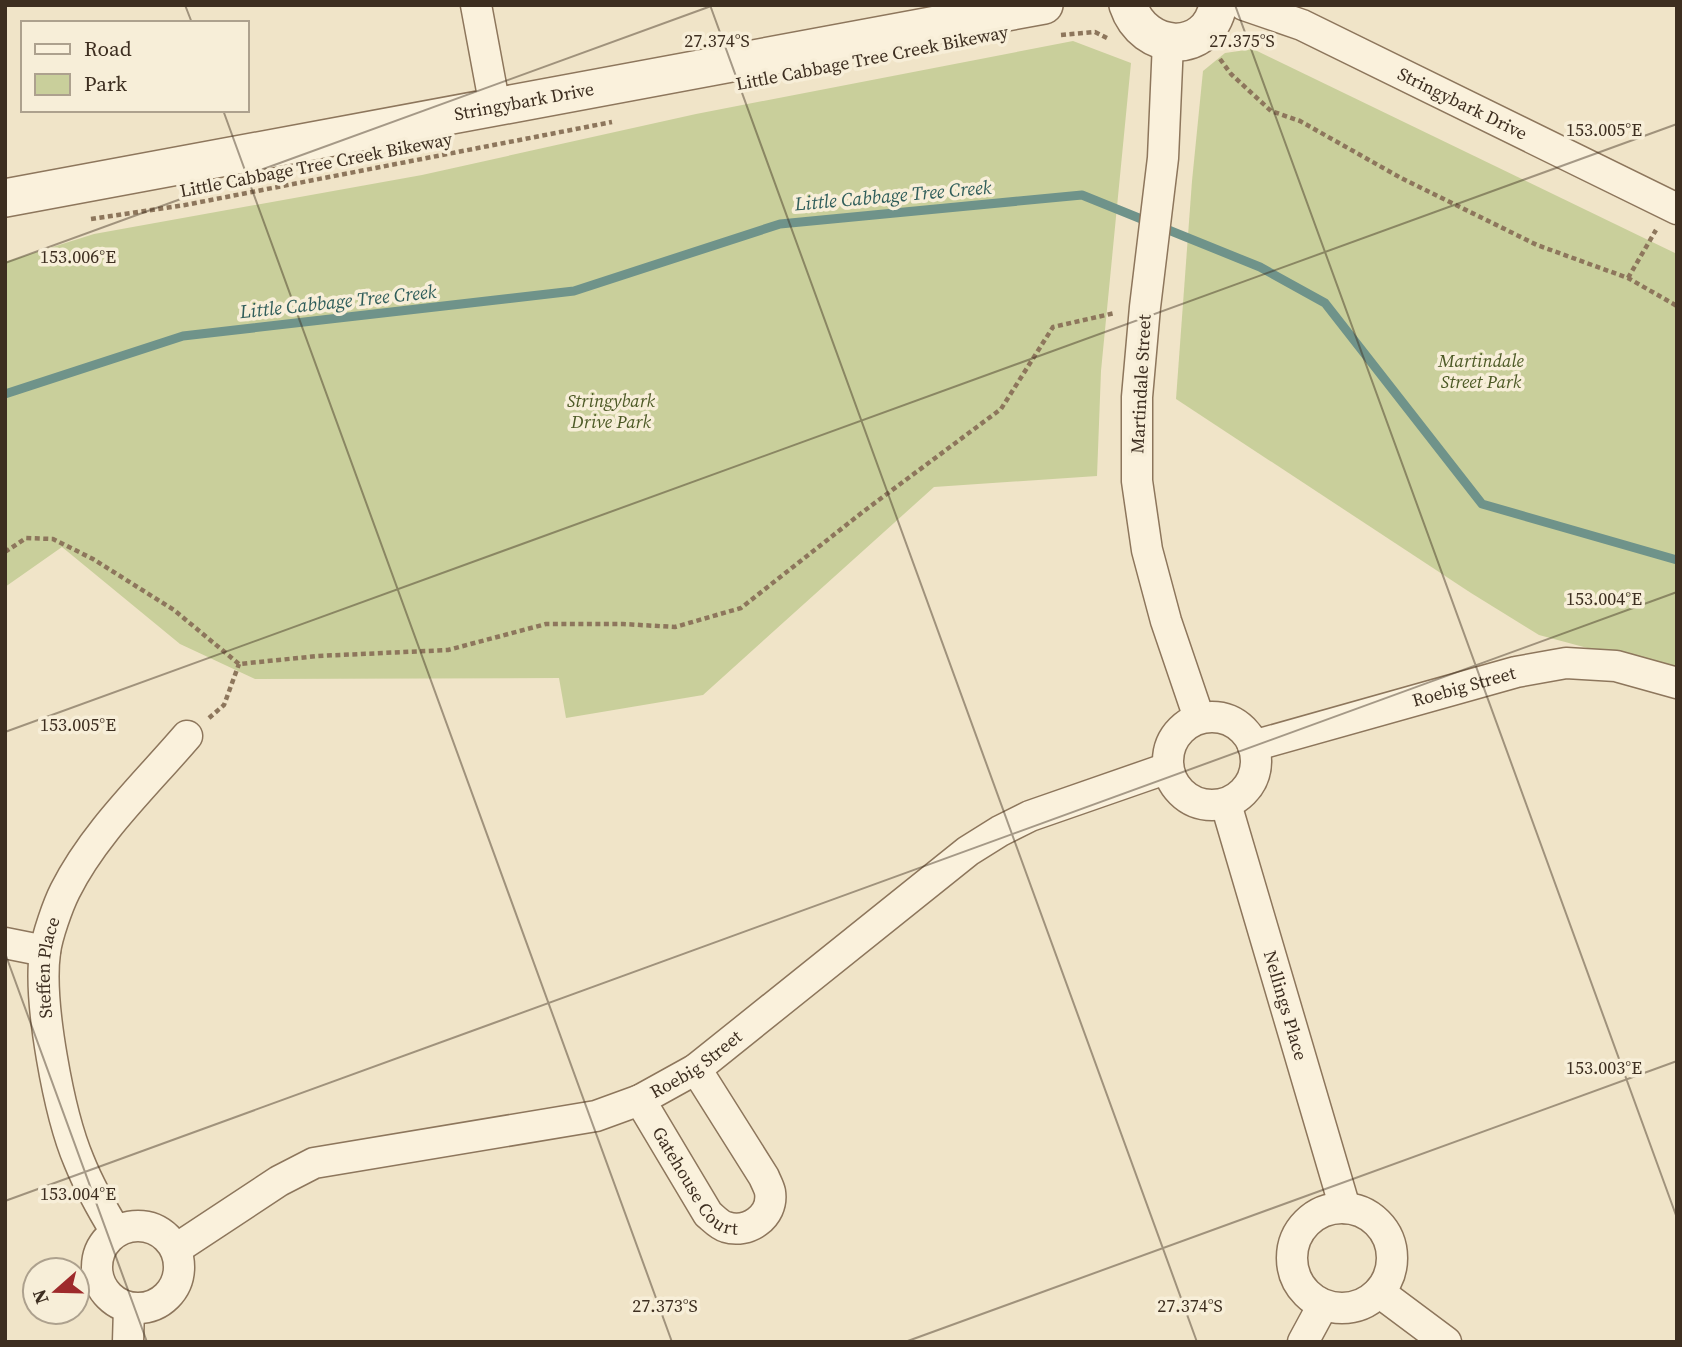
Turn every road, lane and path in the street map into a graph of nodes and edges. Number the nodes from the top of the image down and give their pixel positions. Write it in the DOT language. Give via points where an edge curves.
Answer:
graph roads {
  1 [pos="476,5"];
  2 [pos="1128,5"];
  3 [pos="1218,5"];
  4 [pos="1244,5"];
  5 [pos="1051,21"];
  6 [pos="1119,43"];
  7 [pos="1168,49"];
  8 [pos="495,107"];
  9 [pos="614,122"];
  10 [pos="5,198"];
  11 [pos="1674,207"];
  12 [pos="88,219"];
  13 [pos="1628,278"];
  14 [pos="1677,306"];
  15 [pos="1121,312"];
  16 [pos="5,552"];
  17 [pos="239,664"];
  18 [pos="1677,683"];
  19 [pos="1199,718"];
  20 [pos="187,736"];
  21 [pos="1253,746"];
  22 [pos="1168,768"];
  23 [pos="1226,804"];
  24 [pos="5,943"];
  25 [pos="45,951"];
  26 [pos="696,1069"];
  27 [pos="640,1100"];
  28 [pos="1345,1209"];
  29 [pos="116,1232"];
  30 [pos="176,1249"];
  31 [pos="1379,1292"];
  32 [pos="1323,1305"];
  33 [pos="129,1308"];
  34 [pos="128,1342"];
  35 [pos="1303,1342"];
  36 [pos="1446,1342"];
  1 -- 8 [label="street"];
  2 -- 7 [label="street" via="1141,30"];
  3 -- 7 [label="street" via="1209,25 1198,35"];
  4 -- 11 [label="street, Stringybark Drive" via="1302,24"];
  5 -- 6 [label="path"];
  5 -- 8 [label="street, Stringybark Drive"];
  7 -- 13 [label="path" via="1213,50 1271,111 1300,121 1401,178 1537,245"];
  7 -- 19 [label="street, Martindale Street" via="1163,158 1138,397 1137,481 1147,550"];
  8 -- 10 [label="street, Stringybark Drive"];
  9 -- 12 [label="path, Little Cabbage Tree Creek Bikeway" via="185,205"];
  11 -- 13 [label="path"];
  13 -- 14 [label="path"];
  15 -- 17 [label="path" via="1053,327 1000,409 741,608 675,627 546,624 448,650"];
  16 -- 17 [label="path" via="26,538 53,539 174,610"];
  17 -- 20 [label="path" via="224,705"];
  18 -- 21 [label="street, Roebig Street" via="1616,666 1566,663 1516,672"];
  19 -- 21 [label="street" via="1226,719 1247,734"];
  19 -- 22 [label="street" via="1177,732 1167,755"];
  20 -- 25 [label="street, Steffen Place" via="82,862 64,892"];
  21 -- 23 [label="street" via="1252,781"];
  22 -- 23 [label="street" via="1178,789 1195,803"];
  22 -- 26 [label="street, Roebig Street" via="1030,816 968,851"];
  23 -- 28 [label="street, Nellings Place"];
  24 -- 25 [label="street"];
  25 -- 29 [label="street, Steffen Place" via="50,1043 65,1116 77,1158"];
  26 -- 27 [label="street, Roebig Street"];
  26 -- 27 [label="street, Gatehouse Court" via="771,1194 768,1209 756,1224 739,1230 722,1226 708,1213"];
  27 -- 30 [label="street, Roebig Street" via="596,1116 314,1163"];
  28 -- 31 [label="street" via="1361,1212 1385,1233 1392,1264"];
  28 -- 32 [label="street" via="1316,1216 1304,1226 1294,1247 1294,1270 1300,1284"];
  29 -- 30 [label="street" via="128,1227 156,1229"];
  29 -- 33 [label="street" via="99,1254 99,1281 116,1302"];
  30 -- 33 [label="street" via="180,1272 171,1294 152,1307"];
  31 -- 32 [label="street" via="1353,1307"];
  31 -- 36 [label="street"];
  32 -- 35 [label="street"];
  33 -- 34 [label="street"];
}
